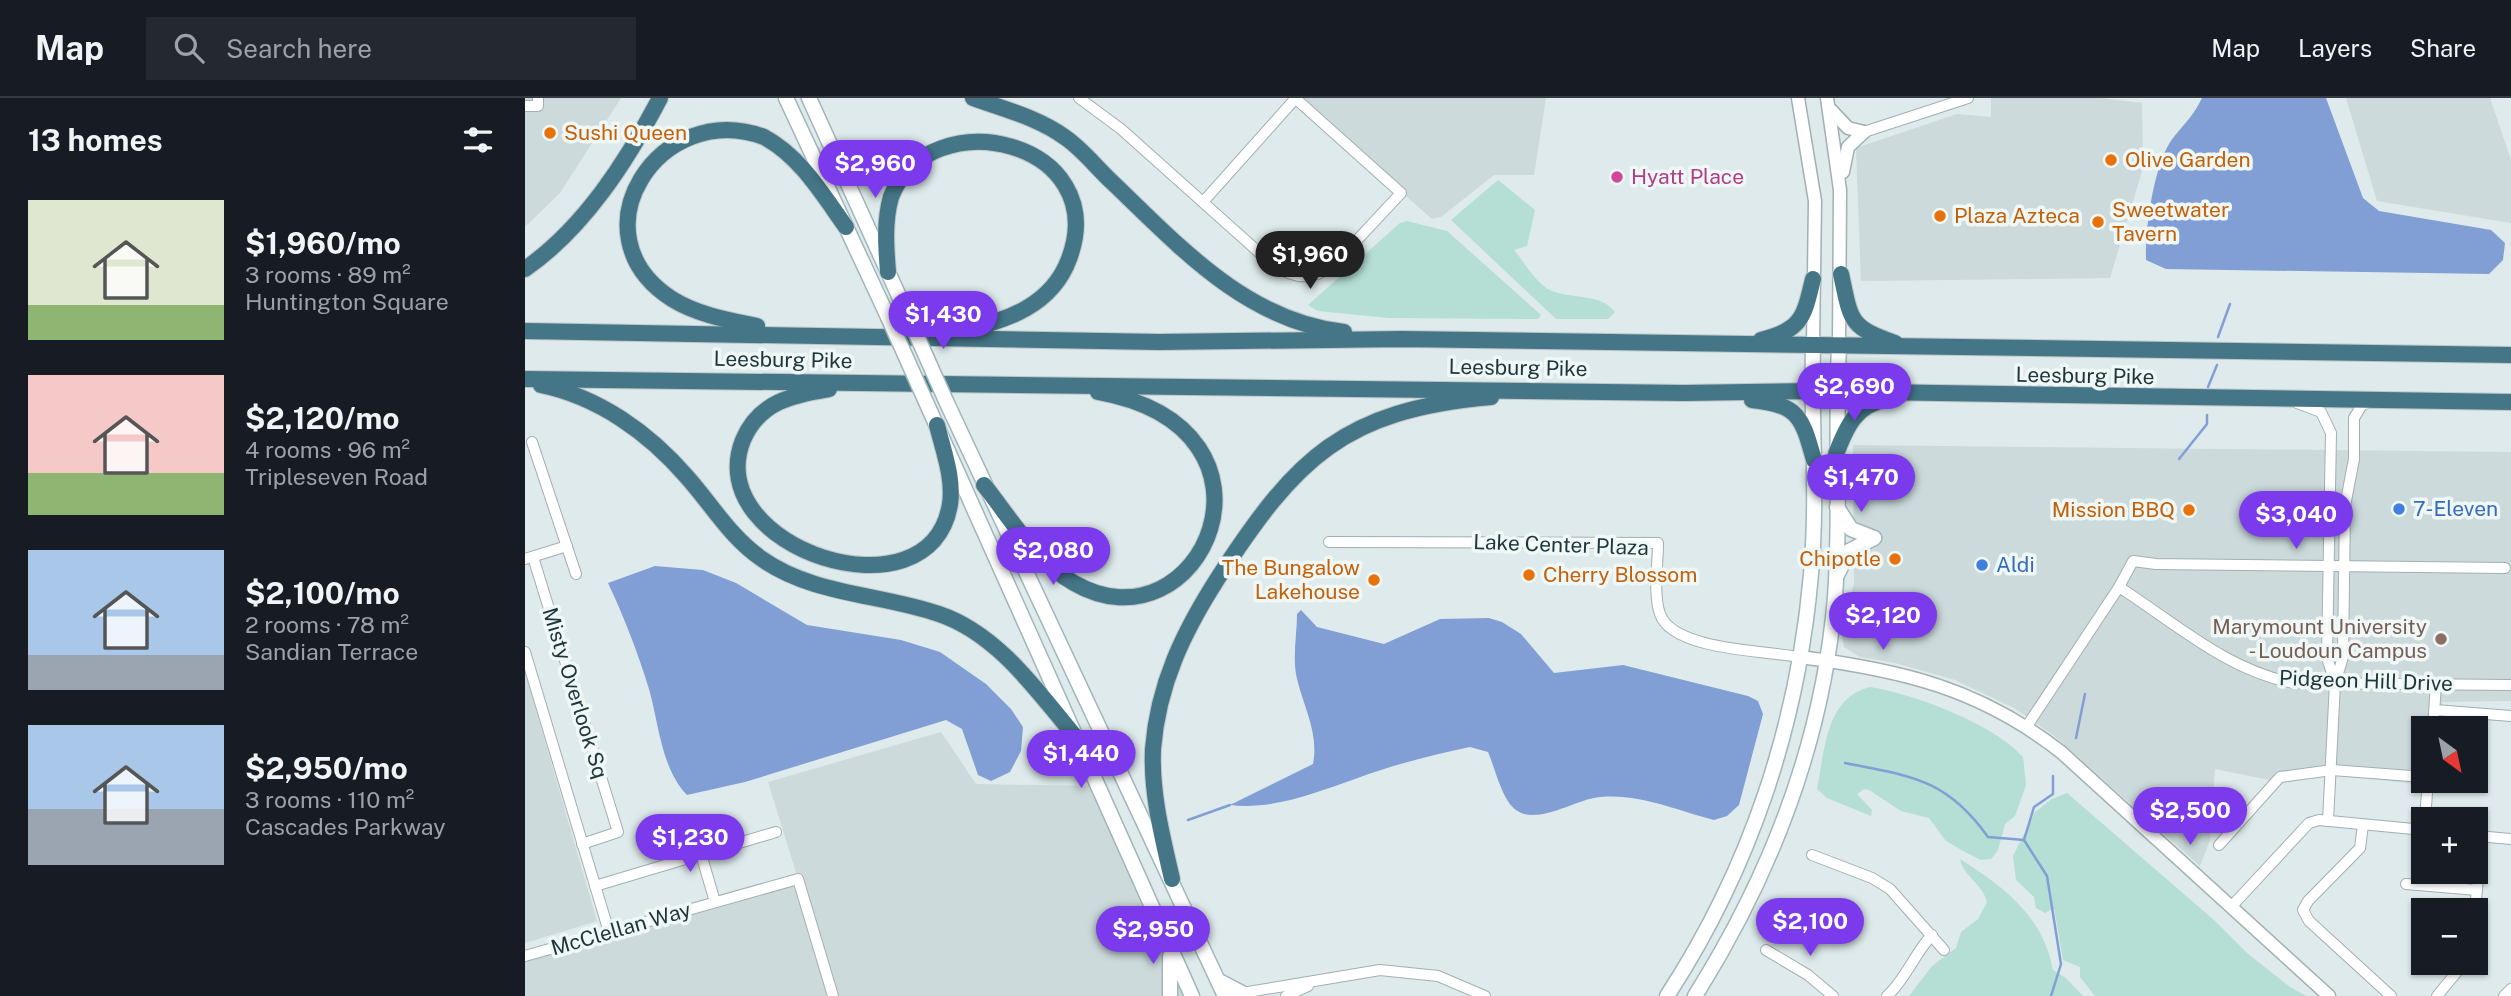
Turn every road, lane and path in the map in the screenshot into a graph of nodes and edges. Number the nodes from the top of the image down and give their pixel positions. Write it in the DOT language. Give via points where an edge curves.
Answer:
graph roads {
  1 [pos="538,98"];
  2 [pos="660,98"];
  3 [pos="786,98"];
  4 [pos="809,98"];
  5 [pos="973,98"];
  6 [pos="1079,98"];
  7 [pos="1295,98"];
  8 [pos="1798,98"];
  9 [pos="1968,98"];
  10 [pos="1828,103"];
  11 [pos="525,106"];
  12 [pos="1864,132"];
  13 [pos="1840,190"];
  14 [pos="1203,202"];
  15 [pos="846,227"];
  16 [pos="525,269"];
  17 [pos="888,272"];
  18 [pos="1841,274"];
  19 [pos="1813,279"];
  20 [pos="525,331"];
  21 [pos="791,333"];
  22 [pos="933,336"];
  23 [pos="1402,339"];
  24 [pos="1746,344"];
  25 [pos="1813,345"];
  26 [pos="1839,347"];
  27 [pos="1907,348"];
  28 [pos="2511,355"];
  29 [pos="525,380"];
  30 [pos="875,382"];
  31 [pos="1040,384"];
  32 [pos="1570,390"];
  33 [pos="1812,391"];
  34 [pos="1837,392"];
  35 [pos="1683,393"];
  36 [pos="1910,394"];
  37 [pos="2273,400"];
  38 [pos="2374,400"];
  39 [pos="2511,401"];
  40 [pos="937,425"];
  41 [pos="532,442"];
  42 [pos="1836,454"];
  43 [pos="1814,460"];
  44 [pos="984,485"];
  45 [pos="1837,506"];
  46 [pos="1329,542"];
  47 [pos="567,547"];
  48 [pos="529,558"];
  49 [pos="2329,567"];
  50 [pos="2344,567"];
  51 [pos="2505,568"];
  52 [pos="576,574"];
  53 [pos="1835,579"];
  54 [pos="2119,587"];
  55 [pos="525,652"];
  56 [pos="1800,657"];
  57 [pos="1826,660"];
  58 [pos="2335,683"];
  59 [pos="2437,684"];
  60 [pos="2511,685"];
  61 [pos="2435,710"];
  62 [pos="2435,716"];
  63 [pos="2511,716"];
  64 [pos="2027,726"];
  65 [pos="1079,741"];
  66 [pos="2332,770"];
  67 [pos="2411,776"];
  68 [pos="2328,821"];
  69 [pos="2363,825"];
  70 [pos="2411,829"];
  71 [pos="776,832"];
  72 [pos="2488,837"];
  73 [pos="2511,839"];
  74 [pos="582,844"];
  75 [pos="2219,845"];
  76 [pos="701,854"];
  77 [pos="1812,855"];
  78 [pos="1172,879"];
  79 [pos="2406,884"];
  80 [pos="2477,884"];
  81 [pos="596,886"];
  82 [pos="2477,890"];
  83 [pos="2476,898"];
  84 [pos="715,902"];
  85 [pos="2231,907"];
  86 [pos="609,932"];
  87 [pos="1931,935"];
  88 [pos="1167,937"];
  89 [pos="1766,950"];
  90 [pos="1944,950"];
  91 [pos="525,956"];
  92 [pos="2454,975"];
  93 [pos="1324,979"];
  94 [pos="1218,980"];
  95 [pos="2511,989"];
  96 [pos="1242,993"];
  97 [pos="833,996"];
  98 [pos="1170,996"];
  99 [pos="1192,996"];
  100 [pos="1225,996"];
  101 [pos="1286,996"];
  102 [pos="1485,996"];
  103 [pos="1667,996"];
  104 [pos="1695,996"];
  105 [pos="1833,996"];
  106 [pos="1887,996"];
  107 [pos="2329,996"];
  108 [pos="2391,996"];
  109 [pos="2437,996"];
  110 [pos="2504,996"];
  1 -- 11 [label="street" via="538,106"];
  2 -- 16 [label="highway" via="583,215 560,243"];
  3 -- 15 [label="main road"];
  4 -- 17 [label="main road"];
  5 -- 23 [label="highway" via="1065,137 1193,260 1260,305 1332,331"];
  6 -- 14 [label="street"];
  7 -- 14 [label="street"];
  7 -- 14 [label="street" via="1401,193 1333,267 1305,276 1272,264"];
  8 -- 19 [label="street" via="1815,201"];
  9 -- 12 [label="street"];
  10 -- 12 [label="street" via="1848,128"];
  10 -- 13 [label="street"];
  12 -- 13 [label="street" via="1848,147"];
  13 -- 18 [label="street"];
  15 -- 21 [label="highway" via="785,151 743,128 711,126 679,135 640,172 629,203 629,236 635,257 653,284 701,314"];
  15 -- 40 [label="main road, bridge"];
  17 -- 22 [label="highway" via="891,198 906,169 930,147 960,134 1003,135 1033,148 1057,171 1075,221 1071,254 1056,283 1035,304 1014,316"];
  17 -- 44 [label="main road, bridge"];
  18 -- 26 [label="street"];
  18 -- 27 [label="highway" via="1856,325 1865,333"];
  19 -- 24 [label="highway" via="1797,325"];
  19 -- 25 [label="street"];
  20 -- 21 [label="highway, Leesburg Pike"];
  21 -- 22 [label="highway, Leesburg Pike"];
  22 -- 23 [label="highway, Leesburg Pike" via="1159,342"];
  23 -- 24 [label="highway, Leesburg Pike"];
  24 -- 25 [label="highway, Leesburg Pike"];
  25 -- 26 [label="highway, Leesburg Pike"];
  25 -- 33 [label="main road"];
  26 -- 27 [label="highway"];
  26 -- 34 [label="main road"];
  27 -- 28 [label="highway, Leesburg Pike"];
  29 -- 30 [label="highway, Leesburg Pike"];
  29 -- 65 [label="highway" via="579,395 631,425 687,477 728,530 770,565 820,586 939,614 977,636 1019,670"];
  30 -- 31 [label="highway, Leesburg Pike"];
  30 -- 40 [label="highway" via="785,398 751,425 741,446 738,475 748,506 773,532 808,551 862,566 901,562 915,555 936,535 950,506 950,478"];
  31 -- 32 [label="highway, Leesburg Pike"];
  31 -- 44 [label="highway" via="1131,399 1190,435 1207,462 1216,496 1213,523 1202,550 1162,587 1123,596 1095,592 1074,583 1044,560"];
  32 -- 35 [label="highway, Leesburg Pike"];
  32 -- 78 [label="highway" via="1452,401 1400,412 1335,443 1273,497 1185,633 1162,695 1153,775"];
  33 -- 34 [label="highway, Leesburg Pike"];
  33 -- 35 [label="highway, Leesburg Pike"];
  33 -- 43 [label="main road"];
  34 -- 36 [label="highway, Leesburg Pike"];
  34 -- 42 [label="main road"];
  35 -- 43 [label="highway" via="1786,406 1805,427"];
  36 -- 37 [label="highway, Leesburg Pike"];
  36 -- 42 [label="highway" via="1863,407 1851,419"];
  37 -- 38 [label="highway, Leesburg Pike"];
  37 -- 49 [label="street" via="2313,408 2330,426"];
  38 -- 39 [label="highway, Leesburg Pike"];
  38 -- 50 [label="street" via="2362,405 2354,418"];
  40 -- 65 [label="main road"];
  41 -- 47 [label="street"];
  42 -- 45 [label="main road"];
  43 -- 56 [label="main road" via="1811,572"];
  44 -- 78 [label="main road"];
  45 -- 53 [label="main road"];
  45 -- 53 [label="main road" via="1851,529 1874,538 1849,551"];
  46 -- 56 [label="street, Lake Center Plaza" via="1658,543 1658,610 1668,628 1696,641"];
  47 -- 48 [label="street"];
  47 -- 52 [label="street"];
  48 -- 74 [label="street, Misty Overlook Sq" via="618,832"];
  49 -- 50 [label="street"];
  49 -- 54 [label="street" via="2133,561"];
  49 -- 58 [label="street" via="2327,658"];
  50 -- 51 [label="street"];
  50 -- 58 [label="street" via="2343,657"];
  53 -- 57 [label="main road"];
  54 -- 58 [label="street, Pidgeon Hill Drive" via="2252,672 2294,683"];
  54 -- 64 [label="street"];
  55 -- 74 [label="street"];
  56 -- 57 [label="street"];
  56 -- 103 [label="main road" via="1781,744 1747,846 1713,921"];
  57 -- 64 [label="street" via="1933,681"];
  57 -- 104 [label="main road" via="1806,750 1771,853"];
  58 -- 59 [label="street, Pidgeon Hill Drive"];
  58 -- 66 [label="street"];
  59 -- 60 [label="street, Pidgeon Hill Drive"];
  59 -- 61 [label="street"];
  61 -- 62 [label="street"];
  61 -- 63 [label="street"];
  64 -- 85 [label="street"];
  65 -- 88 [label="main road"];
  66 -- 67 [label="street"];
  66 -- 68 [label="street"];
  66 -- 75 [label="street" via="2280,777"];
  68 -- 69 [label="street"];
  68 -- 85 [label="street" via="2304,826"];
  69 -- 70 [label="street"];
  69 -- 108 [label="street" via="2360,848 2303,910 2309,921"];
  71 -- 76 [label="street"];
  72 -- 73 [label="street"];
  74 -- 81 [label="street"];
  76 -- 81 [label="street"];
  76 -- 84 [label="street"];
  77 -- 87 [label="street" via="1890,889"];
  78 -- 94 [label="main road"];
  79 -- 82 [label="street"];
  80 -- 82 [label="street"];
  81 -- 86 [label="street"];
  82 -- 83 [label="street"];
  84 -- 86 [label="street, McClellan Way"];
  84 -- 97 [label="street, McClellan Way" via="798,878"];
  85 -- 107 [label="street"];
  86 -- 91 [label="street, McClellan Way"];
  87 -- 90 [label="street"];
  87 -- 106 [label="street"];
  88 -- 98 [label="main road"];
  88 -- 99 [label="main road"];
  89 -- 105 [label="street"];
  92 -- 109 [label="street"];
  93 -- 96 [label="street"];
  93 -- 101 [label="street"];
  93 -- 102 [label="street" via="1380,970 1417,972 1459,983"];
  94 -- 96 [label="main road"];
  94 -- 100 [label="main road"];
  95 -- 110 [label="street"];
}
